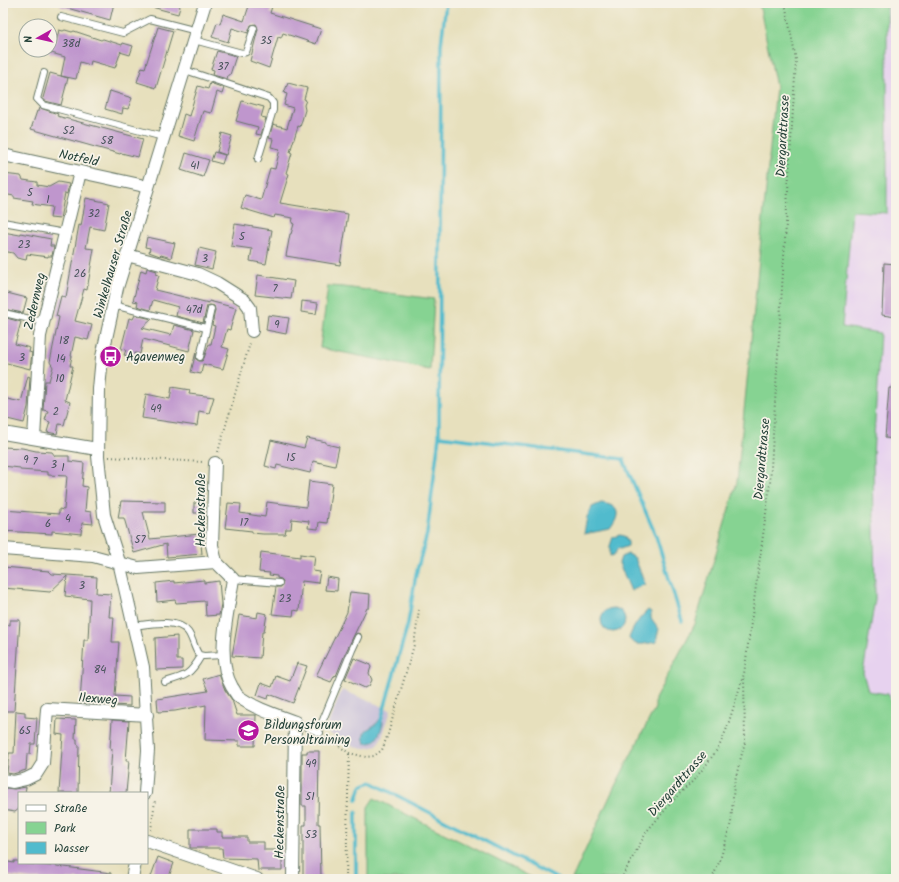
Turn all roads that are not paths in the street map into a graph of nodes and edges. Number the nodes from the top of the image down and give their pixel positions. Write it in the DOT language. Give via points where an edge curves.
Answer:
graph roads {
  1 [pos="205,3"];
  2 [pos="61,17"];
  3 [pos="254,28"];
  4 [pos="195,35"];
  5 [pos="185,70"];
  6 [pos="44,73"];
  7 [pos="163,137"];
  8 [pos="3,155"];
  9 [pos="258,159"];
  10 [pos="80,172"];
  11 [pos="148,188"];
  12 [pos="3,222"];
  13 [pos="65,233"];
  14 [pos="127,255"];
  15 [pos="113,305"];
  16 [pos="211,309"];
  17 [pos="4,313"];
  18 [pos="43,322"];
  19 [pos="206,328"];
  20 [pos="252,331"];
  21 [pos="200,357"];
  22 [pos="3,433"];
  23 [pos="34,438"];
  24 [pos="102,450"];
  25 [pos="215,463"];
  26 [pos="3,548"];
  27 [pos="119,562"];
  28 [pos="216,562"];
  29 [pos="233,579"];
  30 [pos="279,582"];
  31 [pos="134,626"];
  32 [pos="358,637"];
  33 [pos="223,655"];
  34 [pos="201,656"];
  35 [pos="165,682"];
  36 [pos="147,715"];
  37 [pos="295,722"];
  38 [pos="3,780"];
  39 [pos="150,794"];
  40 [pos="149,842"];
  41 [pos="135,864"];
  42 [pos="132,879"];
  43 [pos="257,879"];
  44 [pos="293,879"];
  1 -- 4 [label="street, Winkelhauser Straße"];
  2 -- 4 [label="lane" via="123,33 150,19"];
  3 -- 4 [label="lane" via="246,52 242,53"];
  4 -- 5 [label="street, Winkelhauser Straße"];
  5 -- 7 [label="street, Winkelhauser Straße"];
  5 -- 9 [label="lane" via="269,98 273,103 273,110"];
  6 -- 7 [label="lane" via="37,99 43,105"];
  7 -- 11 [label="street, Winkelhauser Straße"];
  8 -- 10 [label="street, Notfeld"];
  10 -- 11 [label="street, Notfeld"];
  10 -- 13 [label="street, Zedernweg"];
  11 -- 14 [label="street, Winkelhauser Straße"];
  12 -- 13 [label="lane"];
  13 -- 18 [label="street, Zedernweg"];
  14 -- 15 [label="street, Winkelhauser Straße"];
  14 -- 20 [label="street" via="198,274 244,300 250,308"];
  15 -- 19 [label="lane"];
  15 -- 24 [label="street, Winkelhauser Straße" via="102,357 99,389"];
  16 -- 19 [label="lane"];
  17 -- 18 [label="lane"];
  18 -- 23 [label="street, Zedernweg"];
  19 -- 21 [label="lane"];
  22 -- 23 [label="street"];
  23 -- 24 [label="street"];
  24 -- 27 [label="street, Winkelhauser Straße" via="104,515"];
  25 -- 28 [label="street, Heckenstraße" via="212,545"];
  26 -- 27 [label="street" via="93,556"];
  27 -- 28 [label="street" via="138,568"];
  27 -- 31 [label="street, Winkelhauser Straße"];
  28 -- 29 [label="street, Heckenstraße"];
  29 -- 30 [label="lane"];
  29 -- 33 [label="street"];
  31 -- 34 [label="lane" via="159,623 180,625 188,633"];
  31 -- 36 [label="street, Winkelhauser Straße" via="143,667"];
  32 -- 37 [label="lane" via="319,733"];
  33 -- 34 [label="lane"];
  33 -- 37 [label="street" via="228,680 238,696 253,706"];
  34 -- 35 [label="lane" via="189,674"];
  36 -- 38 [label="street, Ilexweg" via="47,709 43,764 36,774 26,779 13,782"];
  36 -- 39 [label="street, Winkelhauser Straße"];
  37 -- 44 [label="street, Heckenstraße"];
  40 -- 43 [label="street"];
  41 -- 42 [label="street"];
}
